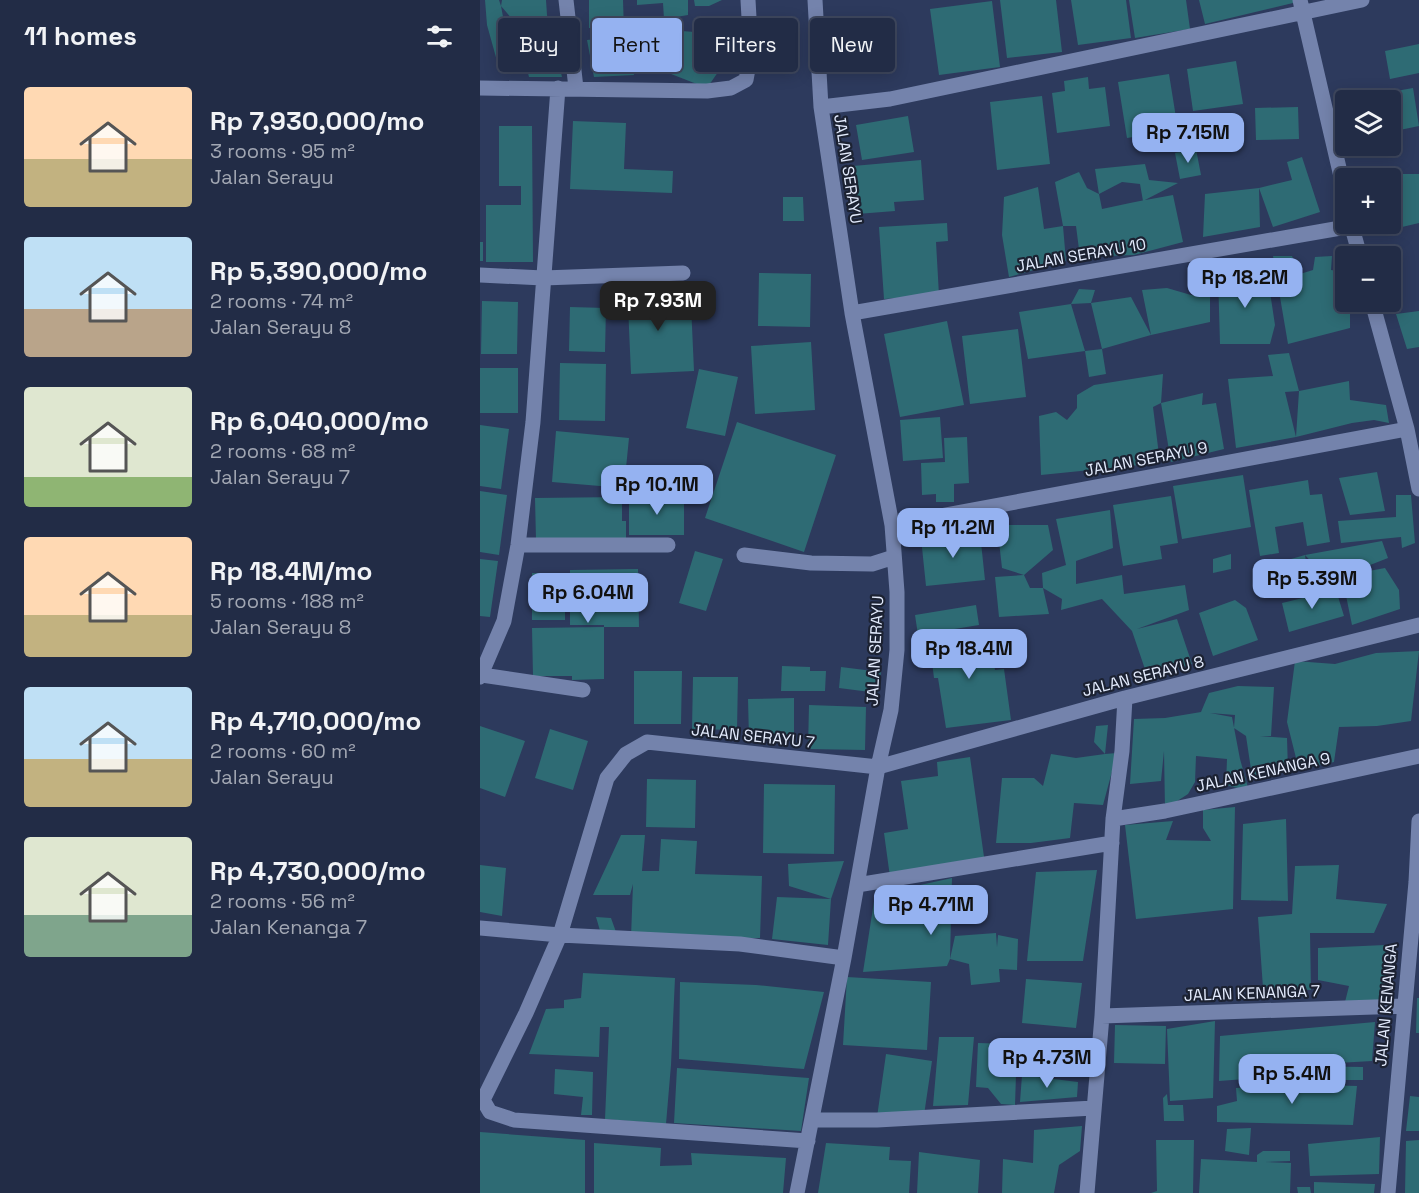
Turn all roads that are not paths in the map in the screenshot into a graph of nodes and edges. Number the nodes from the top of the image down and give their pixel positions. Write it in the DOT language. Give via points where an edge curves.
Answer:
graph roads {
  1 [pos="566,0"];
  2 [pos="748,0"];
  3 [pos="815,0"];
  4 [pos="1362,0"];
  5 [pos="1302,7"];
  6 [pos="480,88"];
  7 [pos="558,88"];
  8 [pos="576,88"];
  9 [pos="821,107"];
  10 [pos="1339,168"];
  11 [pos="1335,228"];
  12 [pos="683,273"];
  13 [pos="480,275"];
  14 [pos="543,278"];
  15 [pos="1375,312"];
  16 [pos="852,313"];
  17 [pos="1407,429"];
  18 [pos="1419,489"];
  19 [pos="892,525"];
  20 [pos="518,546"];
  21 [pos="668,546"];
  22 [pos="744,555"];
  23 [pos="894,557"];
  24 [pos="1419,625"];
  25 [pos="481,676"];
  26 [pos="583,690"];
  27 [pos="1125,698"];
  28 [pos="1419,756"];
  29 [pos="878,767"];
  30 [pos="1113,819"];
  31 [pos="1419,821"];
  32 [pos="1112,843"];
  33 [pos="1418,882"];
  34 [pos="857,885"];
  35 [pos="480,928"];
  36 [pos="560,935"];
  37 [pos="844,957"];
  38 [pos="1404,1006"];
  39 [pos="1102,1016"];
  40 [pos="1094,1108"];
  41 [pos="812,1120"];
  42 [pos="808,1141"];
  43 [pos="797,1193"];
  44 [pos="1087,1193"];
  45 [pos="1388,1193"];
  1 -- 8 [label="street"];
  2 -- 8 [label="street" via="751,53 746,80 731,88 707,92"];
  3 -- 9 [label="street, JALAN SERAYU"];
  4 -- 5 [label="street"];
  5 -- 9 [label="street" via="890,99"];
  5 -- 10 [label="street"];
  6 -- 7 [label="street"];
  7 -- 8 [label="street"];
  7 -- 14 [label="street"];
  9 -- 16 [label="street, JALAN SERAYU"];
  11 -- 16 [label="street, JALAN SERAYU 10"];
  12 -- 14 [label="street"];
  13 -- 14 [label="street"];
  14 -- 20 [label="street" via="533,422"];
  15 -- 17 [label="street"];
  16 -- 19 [label="street, JALAN SERAYU"];
  17 -- 18 [label="street"];
  17 -- 19 [label="street, JALAN SERAYU 9"];
  19 -- 23 [label="street, JALAN SERAYU"];
  20 -- 21 [label="street"];
  20 -- 25 [label="street" via="504,621"];
  22 -- 23 [label="street" via="811,563 872,564"];
  23 -- 29 [label="street, JALAN SERAYU" via="897,650 891,710"];
  24 -- 27 [label="street, JALAN SERAYU 8"];
  25 -- 26 [label="street"];
  27 -- 29 [label="street, JALAN SERAYU 8"];
  27 -- 30 [label="street"];
  28 -- 30 [label="street, JALAN KENANGA 9"];
  29 -- 34 [label="street, JALAN SERAYU"];
  29 -- 36 [label="street, JALAN SERAYU 7" via="647,742 626,754 607,778"];
  30 -- 32 [label="street"];
  31 -- 33 [label="street, JALAN KENANGA"];
  32 -- 34 [label="street"];
  32 -- 39 [label="street"];
  33 -- 38 [label="street, JALAN KENANGA"];
  34 -- 37 [label="street, JALAN SERAYU"];
  35 -- 36 [label="street"];
  36 -- 37 [label="street" via="740,944"];
  36 -- 42 [label="street" via="483,1100 490,1112 514,1120"];
  37 -- 41 [label="street, JALAN SERAYU"];
  38 -- 39 [label="street, JALAN KENANGA 7"];
  38 -- 45 [label="street, JALAN KENANGA"];
  39 -- 40 [label="street"];
  40 -- 41 [label="street" via="889,1120"];
  40 -- 44 [label="street"];
  41 -- 42 [label="street, JALAN SERAYU"];
  42 -- 43 [label="street, JALAN SERAYU"];
}
